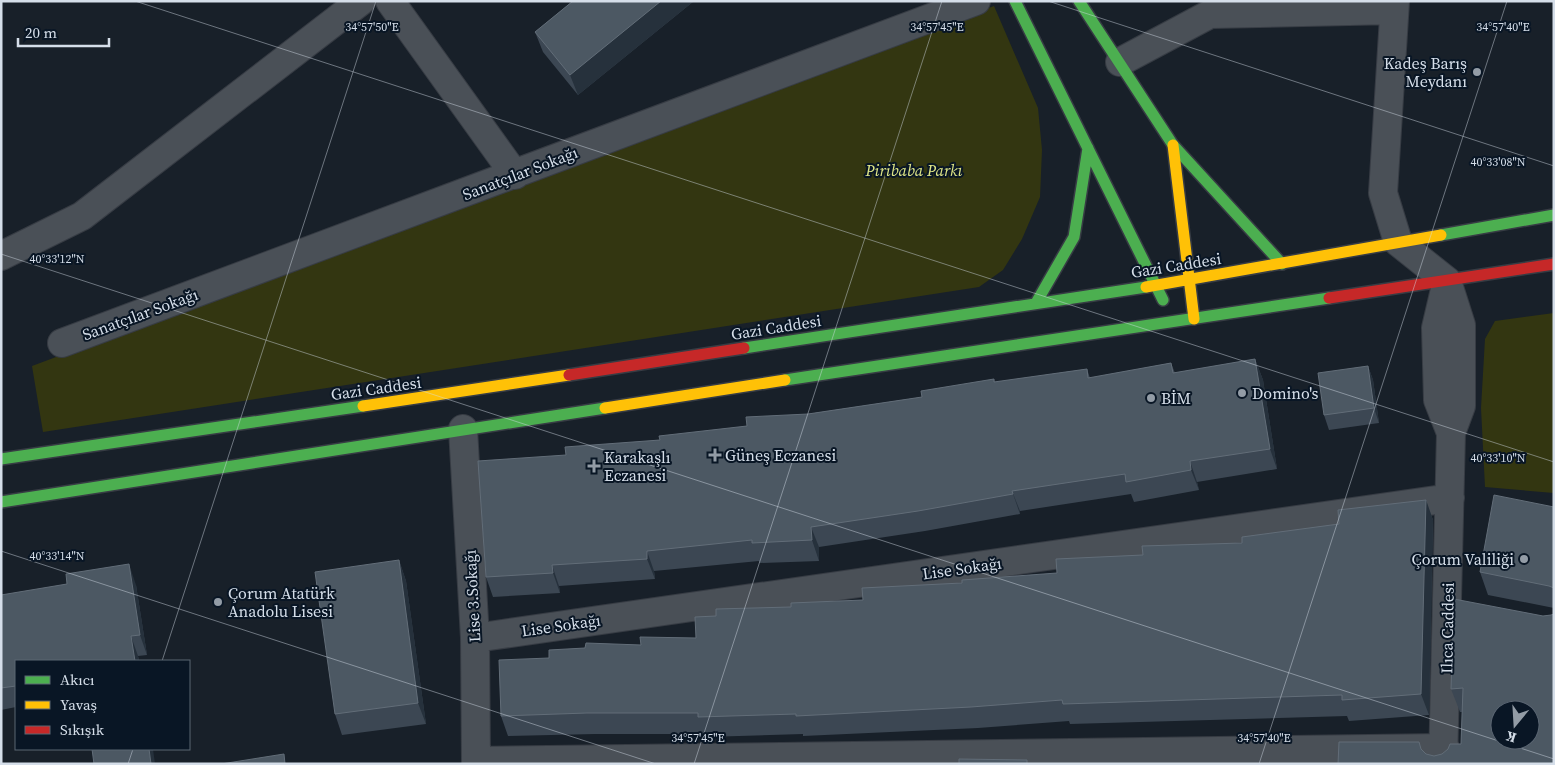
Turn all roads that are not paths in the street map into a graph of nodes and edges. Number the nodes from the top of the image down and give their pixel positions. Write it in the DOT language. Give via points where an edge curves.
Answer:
graph roads {
  1 [pos="361,1"];
  2 [pos="390,1"];
  3 [pos="976,1"];
  4 [pos="1015,1"];
  5 [pos="1080,1"];
  6 [pos="1394,6"];
  7 [pos="1120,62"];
  8 [pos="1174,145"];
  9 [pos="1088,148"];
  10 [pos="515,175"];
  11 [pos="1554,216"];
  12 [pos="1398,242"];
  13 [pos="1,256"];
  14 [pos="1282,264"];
  15 [pos="1554,264"];
  16 [pos="1188,280"];
  17 [pos="1447,281"];
  18 [pos="1156,285"];
  19 [pos="1036,303"];
  20 [pos="1194,319"];
  21 [pos="1171,322"];
  22 [pos="62,343"];
  23 [pos="463,429"];
  24 [pos="1,459"];
  25 [pos="1450,498"];
  26 [pos="1,502"];
  27 [pos="475,638"];
  28 [pos="1444,756"];
  29 [pos="476,763"];
  1 -- 13 [label="street" via="82,216"];
  2 -- 10 [label="street"];
  3 -- 10 [label="street, Sanatçılar Sokağı"];
  4 -- 9 [label="street"];
  5 -- 7 [label="street"];
  6 -- 7 [label="street" via="1210,14"];
  6 -- 12 [label="street" via="1383,193"];
  7 -- 8 [label="street"];
  8 -- 14 [label="street"];
  8 -- 16 [label="street"];
  9 -- 18 [label="street"];
  9 -- 19 [label="street" via="1074,237"];
  10 -- 22 [label="street, Sanatçılar Sokağı"];
  11 -- 12 [label="street, Gazi Caddesi"];
  12 -- 14 [label="street, Gazi Caddesi"];
  12 -- 17 [label="street"];
  14 -- 16 [label="street, Gazi Caddesi"];
  15 -- 17 [label="street"];
  16 -- 18 [label="street, Gazi Caddesi"];
  16 -- 20 [label="street"];
  17 -- 20 [label="street"];
  17 -- 25 [label="street, Ilıca Caddesi" via="1461,325 1461,406 1451,433"];
  18 -- 19 [label="street, Gazi Caddesi"];
  18 -- 21 [label="street"];
  19 -- 24 [label="street, Gazi Caddesi"];
  20 -- 21 [label="street"];
  21 -- 23 [label="street"];
  23 -- 26 [label="street"];
  23 -- 27 [label="street, Lise 3.Sokağı"];
  25 -- 27 [label="street, Lise Sokağı"];
  25 -- 28 [label="street, Ilıca Caddesi" via="1457,605"];
  27 -- 29 [label="street, Lise 3.Sokağı"];
  28 -- 29 [label="street"];
}
